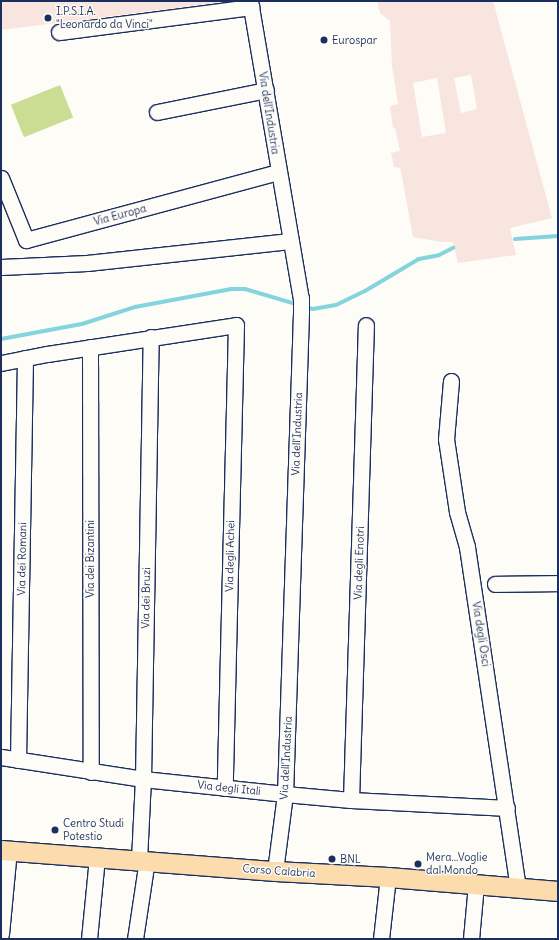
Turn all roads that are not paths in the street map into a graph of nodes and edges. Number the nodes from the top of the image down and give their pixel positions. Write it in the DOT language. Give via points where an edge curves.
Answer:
graph roads {
  1 [pos="251,4"];
  2 [pos="59,32"];
  3 [pos="266,90"];
  4 [pos="157,112"];
  5 [pos="278,172"];
  6 [pos="1,178"];
  7 [pos="26,240"];
  8 [pos="290,241"];
  9 [pos="33,265"];
  10 [pos="1,267"];
  11 [pos="366,325"];
  12 [pos="151,337"];
  13 [pos="90,347"];
  14 [pos="25,358"];
  15 [pos="1,363"];
  16 [pos="451,381"];
  17 [pos="558,583"];
  18 [pos="495,584"];
  19 [pos="1,757"];
  20 [pos="18,760"];
  21 [pos="90,772"];
  22 [pos="143,779"];
  23 [pos="225,788"];
  24 [pos="285,794"];
  25 [pos="351,800"];
  26 [pos="507,808"];
  27 [pos="5,850"];
  28 [pos="97,857"];
  29 [pos="143,860"];
  30 [pos="275,871"];
  31 [pos="388,877"];
  32 [pos="476,884"];
  33 [pos="518,888"];
  34 [pos="558,891"];
  35 [pos="1,934"];
  36 [pos="89,939"];
  37 [pos="135,939"];
  38 [pos="381,939"];
  39 [pos="471,939"];
  1 -- 2 [label="street"];
  1 -- 3 [label="street, Via dell'Industria"];
  3 -- 4 [label="street"];
  3 -- 5 [label="street, Via dell'Industria"];
  5 -- 7 [label="street, Via Europa"];
  5 -- 8 [label="street, Via dell'Industria"];
  6 -- 7 [label="street"];
  7 -- 9 [label="street"];
  8 -- 9 [label="street" via="87,263"];
  8 -- 24 [label="street, Via dell'Industria" via="301,298 301,313"];
  9 -- 10 [label="street"];
  11 -- 25 [label="street, Via degli Enotri"];
  12 -- 13 [label="street"];
  12 -- 22 [label="street, Via dei Bruzi"];
  12 -- 23 [label="street, Via degli Achei" via="236,325"];
  13 -- 14 [label="street"];
  13 -- 21 [label="street, Via dei Bizantini"];
  14 -- 15 [label="street"];
  14 -- 20 [label="street, Via dei Romani"];
  16 -- 26 [label="street, Via degli Osci" via="446,439 457,512 467,547"];
  17 -- 18 [label="street"];
  19 -- 20 [label="street, Via degli Itali"];
  20 -- 21 [label="street, Via degli Itali"];
  21 -- 22 [label="street, Via degli Itali"];
  22 -- 23 [label="street, Via degli Itali"];
  22 -- 29 [label="street, Via dei Bruzi"];
  23 -- 24 [label="street, Via degli Itali"];
  24 -- 25 [label="street, Via degli Itali"];
  24 -- 30 [label="street, Via dell'Industria"];
  25 -- 26 [label="street, Via degli Itali"];
  26 -- 33 [label="street, Via degli Osci"];
  27 -- 28 [label="main road, Corso Calabria"];
  27 -- 35 [label="street"];
  28 -- 29 [label="main road, Corso Calabria"];
  28 -- 36 [label="street"];
  29 -- 30 [label="main road, Corso Calabria"];
  29 -- 37 [label="street, Via dei Bruzi"];
  30 -- 31 [label="main road, Corso Calabria"];
  31 -- 32 [label="main road, Corso Calabria"];
  31 -- 38 [label="street"];
  32 -- 33 [label="main road, Corso Calabria"];
  32 -- 39 [label="street"];
  33 -- 34 [label="main road, Corso Calabria"];
}
